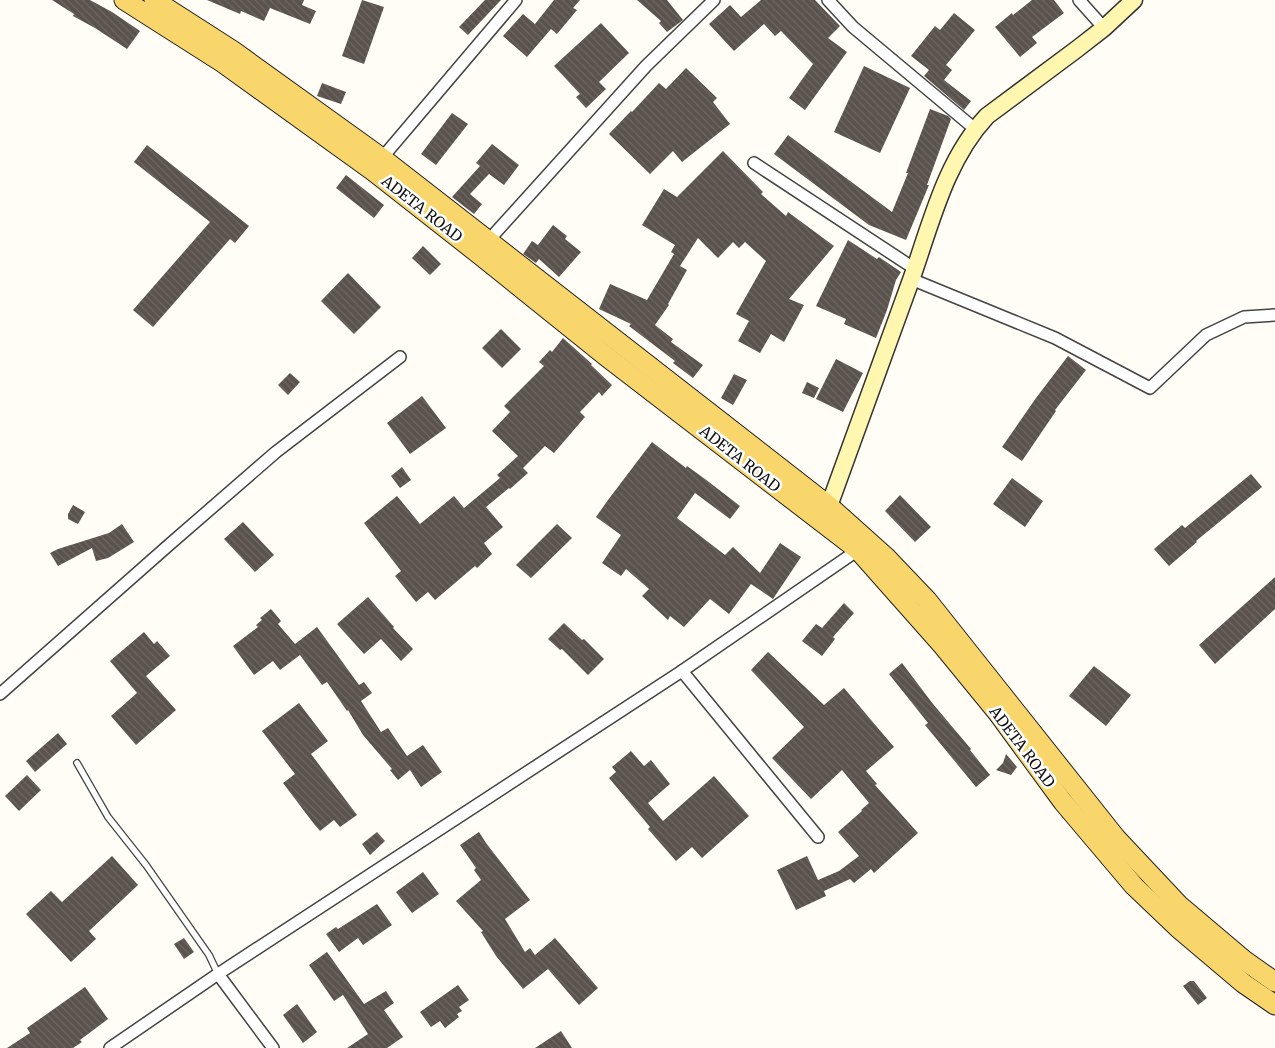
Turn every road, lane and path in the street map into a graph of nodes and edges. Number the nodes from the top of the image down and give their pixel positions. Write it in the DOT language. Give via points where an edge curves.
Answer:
graph roads {
  1 [pos="124,0"];
  2 [pos="154,0"];
  3 [pos="516,0"];
  4 [pos="714,0"];
  5 [pos="828,0"];
  6 [pos="1079,0"];
  7 [pos="1134,0"];
  8 [pos="1104,28"];
  9 [pos="975,129"];
  10 [pos="382,158"];
  11 [pos="754,163"];
  12 [pos="488,241"];
  13 [pos="913,274"];
  14 [pos="1275,315"];
  15 [pos="400,357"];
  16 [pos="829,506"];
  17 [pos="858,550"];
  18 [pos="682,671"];
  19 [pos="0,694"];
  20 [pos="77,763"];
  21 [pos="818,837"];
  22 [pos="218,974"];
  23 [pos="1275,982"];
  24 [pos="1275,1005"];
  25 [pos="110,1048"];
  26 [pos="273,1048"];
  1 -- 17 [label="main road, ADETA ROAD" via="223,63 373,171"];
  2 -- 10 [label="main road, ADETA ROAD" via="232,50"];
  3 -- 10 [label="street"];
  4 -- 12 [label="street" via="646,66"];
  5 -- 9 [label="street" via="853,27"];
  6 -- 8 [label="street"];
  7 -- 8 [label="street"];
  8 -- 9 [label="street" via="987,116"];
  9 -- 13 [label="street" via="962,147 938,199"];
  10 -- 12 [label="main road, ADETA ROAD"];
  11 -- 13 [label="street"];
  12 -- 16 [label="main road, ADETA ROAD"];
  13 -- 14 [label="street" via="1055,338 1150,388 1206,335 1244,317"];
  13 -- 16 [label="street"];
  15 -- 19 [label="street" via="276,452"];
  16 -- 23 [label="main road, ADETA ROAD" via="886,556 927,600 1116,838 1179,905"];
  17 -- 18 [label="street"];
  17 -- 24 [label="main road, ADETA ROAD" via="943,646 997,712 1063,802 1134,886 1185,934"];
  18 -- 21 [label="street"];
  18 -- 22 [label="street"];
  20 -- 22 [label="lane" via="108,817 210,955"];
  22 -- 25 [label="street"];
  22 -- 26 [label="street"];
}
